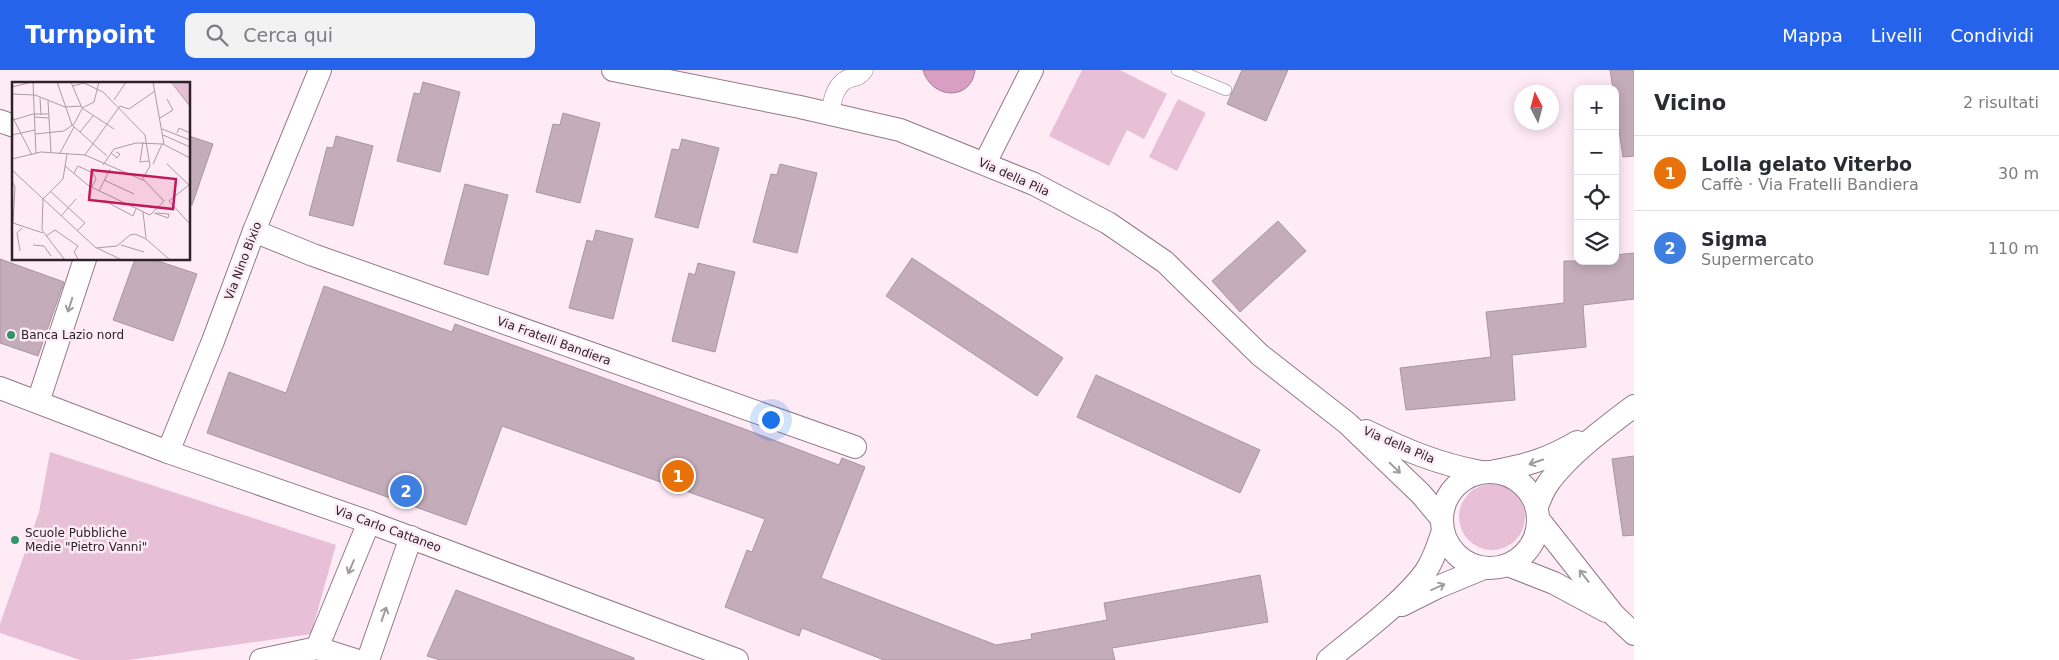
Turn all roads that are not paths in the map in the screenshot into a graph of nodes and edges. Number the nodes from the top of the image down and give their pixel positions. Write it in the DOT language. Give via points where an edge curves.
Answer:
graph roads {
  1 [pos="320,70"];
  2 [pos="613,70"];
  3 [pos="864,70"];
  4 [pos="1032,70"];
  5 [pos="1177,70"];
  6 [pos="1226,90"];
  7 [pos="830,114"];
  8 [pos="0,121"];
  9 [pos="12,125"];
  10 [pos="985,163"];
  11 [pos="254,231"];
  12 [pos="85,260"];
  13 [pos="0,388"];
  14 [pos="38,402"];
  15 [pos="1634,406"];
  16 [pos="1347,423"];
  17 [pos="1610,423"];
  18 [pos="855,448"];
  19 [pos="168,452"];
  20 [pos="1487,472"];
  21 [pos="1538,513"];
  22 [pos="369,522"];
  23 [pos="1442,525"];
  24 [pos="411,537"];
  25 [pos="1508,566"];
  26 [pos="1484,568"];
  27 [pos="1614,615"];
  28 [pos="1379,617"];
  29 [pos="1634,634"];
  30 [pos="317,648"];
  31 [pos="261,660"];
  32 [pos="355,660"];
  33 [pos="368,660"];
  34 [pos="737,660"];
  35 [pos="1328,660"];
  1 -- 11 [label="street, Via Nino Bixio"];
  2 -- 7 [label="street, Via della Pila"];
  3 -- 7 [label="street" via="859,77 844,81 834,93"];
  4 -- 10 [label="street"];
  5 -- 6 [label="lane"];
  7 -- 10 [label="street, Via della Pila" via="900,130"];
  8 -- 9 [label="street"];
  10 -- 16 [label="street, Via della Pila" via="1034,184 1108,223 1165,262 1260,355"];
  11 -- 18 [label="street, Via Fratelli Bandiera" via="332,262"];
  11 -- 19 [label="street, Via Nino Bixio" via="214,341"];
  12 -- 14 [label="street, one-way"];
  13 -- 14 [label="street, Via Carlo Cattaneo"];
  14 -- 19 [label="street, Via Carlo Cattaneo"];
  15 -- 17 [label="street"];
  16 -- 20 [label="street, Via della Pila" via="1421,457"];
  16 -- 23 [label="street, Via della Pila, one-way" via="1421,494"];
  17 -- 20 [label="street, one-way" via="1552,456 1528,465"];
  17 -- 21 [label="street" via="1547,486"];
  19 -- 22 [label="street, Via Carlo Cattaneo"];
  20 -- 21 [label="street" via="1507,474 1518,480 1528,489"];
  20 -- 23 [label="street" via="1468,476 1454,489 1444,505"];
  21 -- 25 [label="street" via="1535,538 1529,550"];
  27 -- 21 [label="street, one-way"];
  22 -- 24 [label="street, Via Carlo Cattaneo"];
  22 -- 30 [label="street, one-way"];
  23 -- 26 [label="street" via="1454,553 1462,560"];
  23 -- 28 [label="street" via="1436,552 1426,570"];
  33 -- 24 [label="street, one-way"];
  24 -- 34 [label="street, Via Carlo Cattaneo"];
  25 -- 26 [label="street"];
  25 -- 27 [label="street" via="1554,583"];
  28 -- 26 [label="street, one-way"];
  27 -- 29 [label="street"];
  28 -- 35 [label="street"];
  30 -- 31 [label="street"];
  30 -- 32 [label="street"];
}
